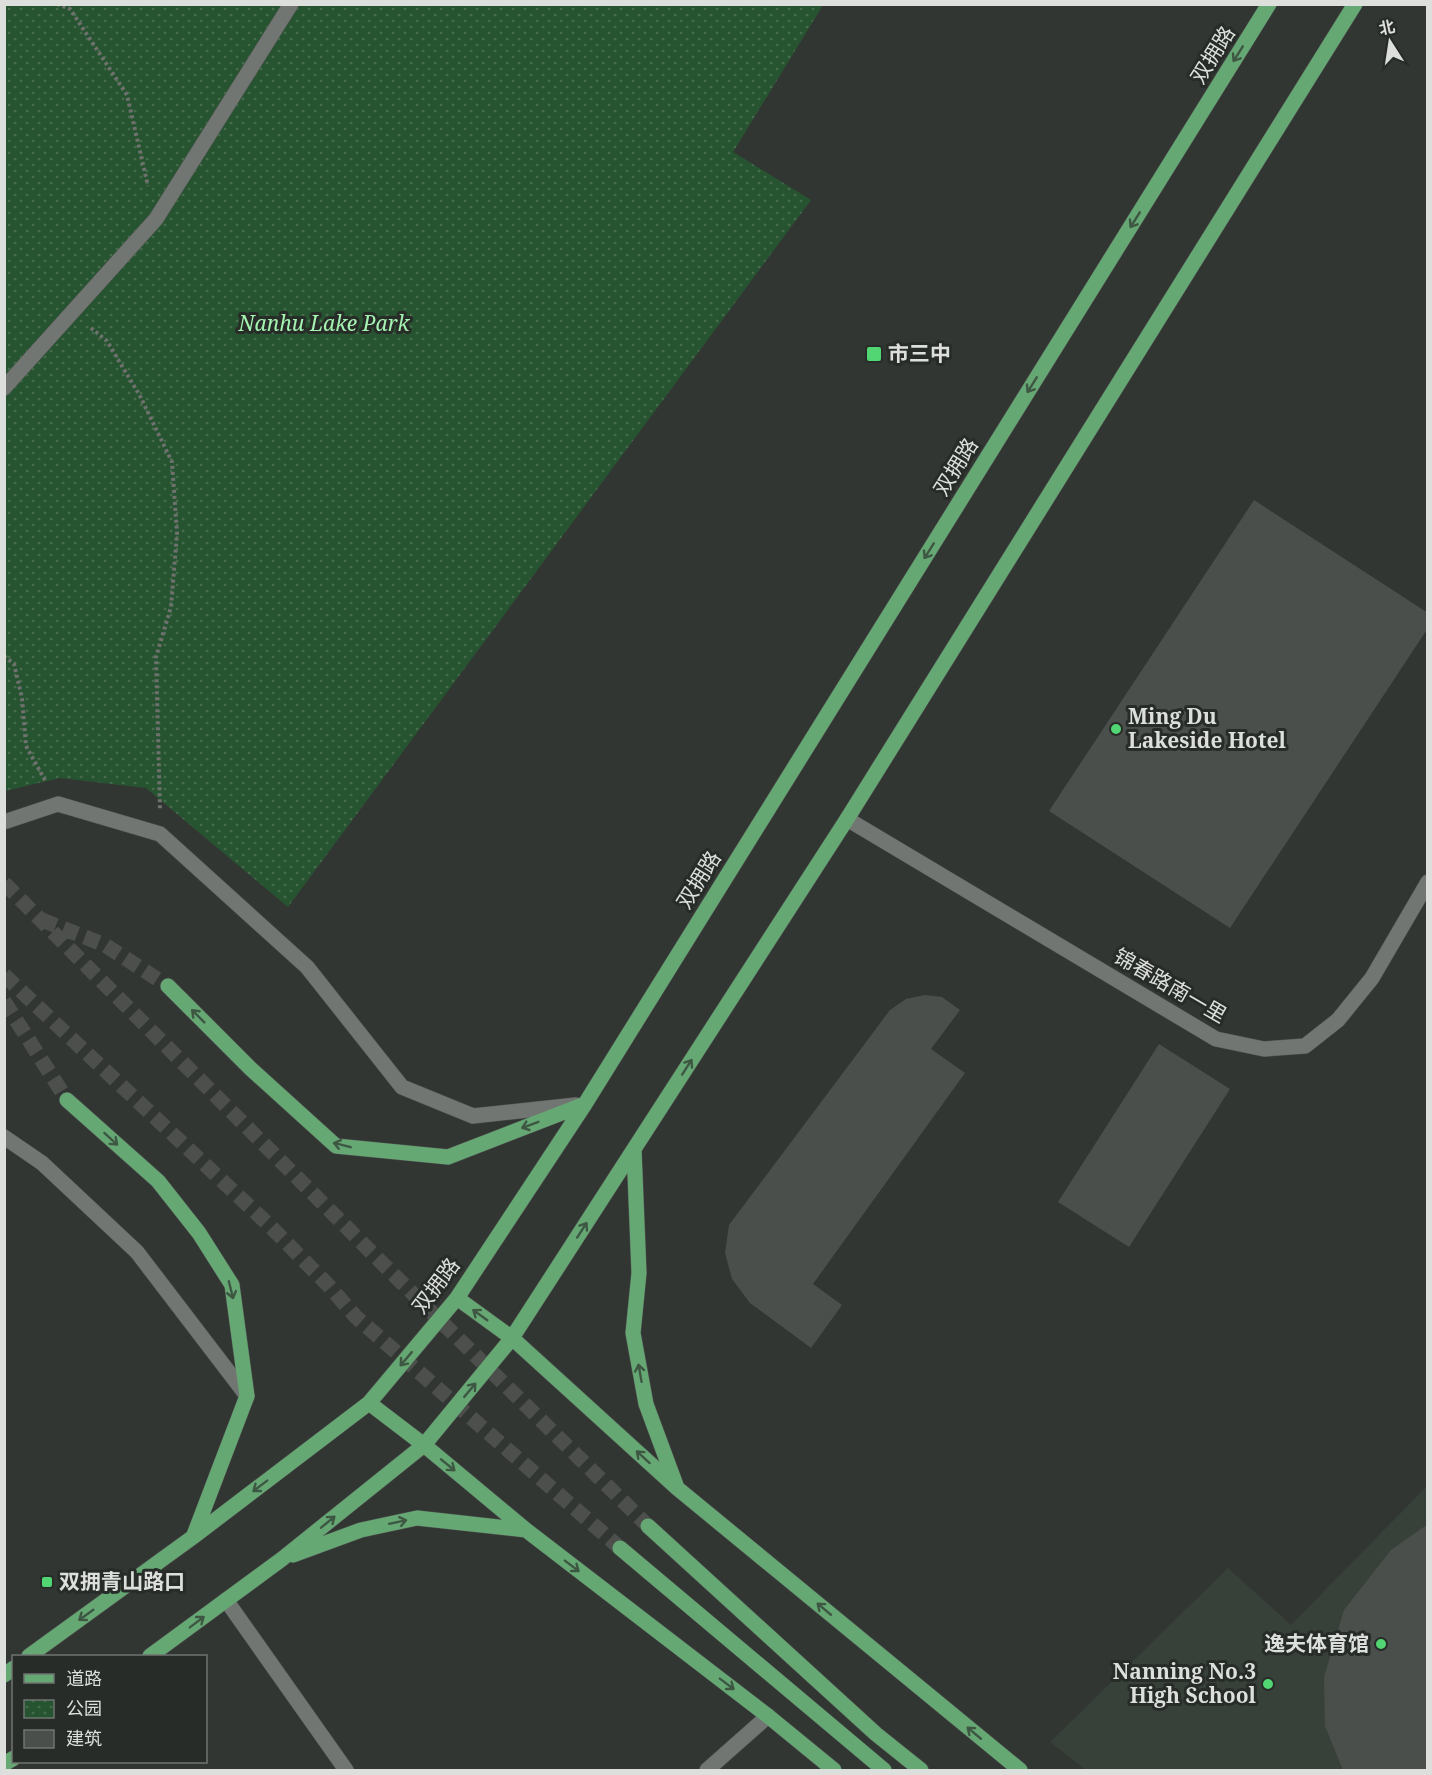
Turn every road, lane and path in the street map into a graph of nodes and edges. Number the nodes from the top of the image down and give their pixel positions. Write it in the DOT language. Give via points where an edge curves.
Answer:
graph roads {
  1 [pos="57,4"];
  2 [pos="291,4"];
  3 [pos="1269,4"];
  4 [pos="1355,4"];
  5 [pos="156,219"];
  6 [pos="72,313"];
  7 [pos="4,388"];
  8 [pos="4,656"];
  9 [pos="58,804"];
  10 [pos="847,819"];
  11 [pos="4,822"];
  12 [pos="160,834"];
  13 [pos="1428,882"];
  14 [pos="168,987"];
  15 [pos="67,1100"];
  16 [pos="585,1104"];
  17 [pos="4,1137"];
  18 [pos="634,1149"];
  19 [pos="457,1298"];
  20 [pos="512,1338"];
  21 [pos="247,1396"];
  22 [pos="369,1403"];
  23 [pos="424,1445"];
  24 [pos="677,1488"];
  25 [pos="648,1526"];
  26 [pos="526,1530"];
  27 [pos="193,1537"];
  28 [pos="621,1548"];
  29 [pos="282,1559"];
  30 [pos="226,1600"];
  31 [pos="30,1655"];
  32 [pos="151,1655"];
  33 [pos="768,1716"];
  34 [pos="346,1770"];
  35 [pos="706,1770"];
  36 [pos="834,1770"];
  37 [pos="884,1770"];
  38 [pos="921,1770"];
  39 [pos="1020,1770"];
  1 -- 5 [label="path" via="70,9 127,95"];
  2 -- 5 [label="street"];
  3 -- 16 [label="main road, 双拥路, one-way"];
  4 -- 10 [label="main road"];
  5 -- 6 [label="street"];
  6 -- 7 [label="street"];
  6 -- 12 [label="path" via="107,341 140,396 172,462 177,533 171,607 156,657"];
  8 -- 9 [label="path" via="14,664 26,746"];
  9 -- 11 [label="street"];
  9 -- 12 [label="street"];
  10 -- 13 [label="street, 锦春路南一里" via="1216,1039 1264,1049 1305,1046 1338,1020 1372,978"];
  18 -- 10 [label="main road, one-way"];
  12 -- 16 [label="street" via="307,967 402,1087 473,1116"];
  16 -- 14 [label="main road, one-way" via="448,1157 336,1146"];
  15 -- 21 [label="main road, one-way" via="158,1181 199,1233 232,1285"];
  16 -- 19 [label="main road, 双拥路"];
  17 -- 21 [label="street" via="42,1163 137,1252"];
  20 -- 18 [label="main road, one-way"];
  24 -- 18 [label="main road, one-way" via="646,1404 633,1333 639,1273"];
  20 -- 19 [label="main road, one-way"];
  19 -- 22 [label="main road, 双拥路, one-way"];
  23 -- 20 [label="main road, one-way"];
  24 -- 20 [label="main road, one-way"];
  21 -- 27 [label="main road"];
  22 -- 23 [label="main road"];
  22 -- 27 [label="main road, 双拥路, one-way"];
  23 -- 26 [label="main road, one-way"];
  29 -- 23 [label="main road, one-way"];
  39 -- 24 [label="main road, one-way"];
  25 -- 38 [label="main road" via="876,1734"];
  29 -- 26 [label="main road, one-way" via="361,1530 417,1518"];
  26 -- 33 [label="main road, one-way"];
  27 -- 31 [label="main road, 双拥路, one-way"];
  28 -- 37 [label="main road"];
  29 -- 30 [label="main road"];
  32 -- 30 [label="main road, one-way"];
  30 -- 34 [label="street"];
  33 -- 35 [label="street"];
  33 -- 36 [label="main road"];
}
